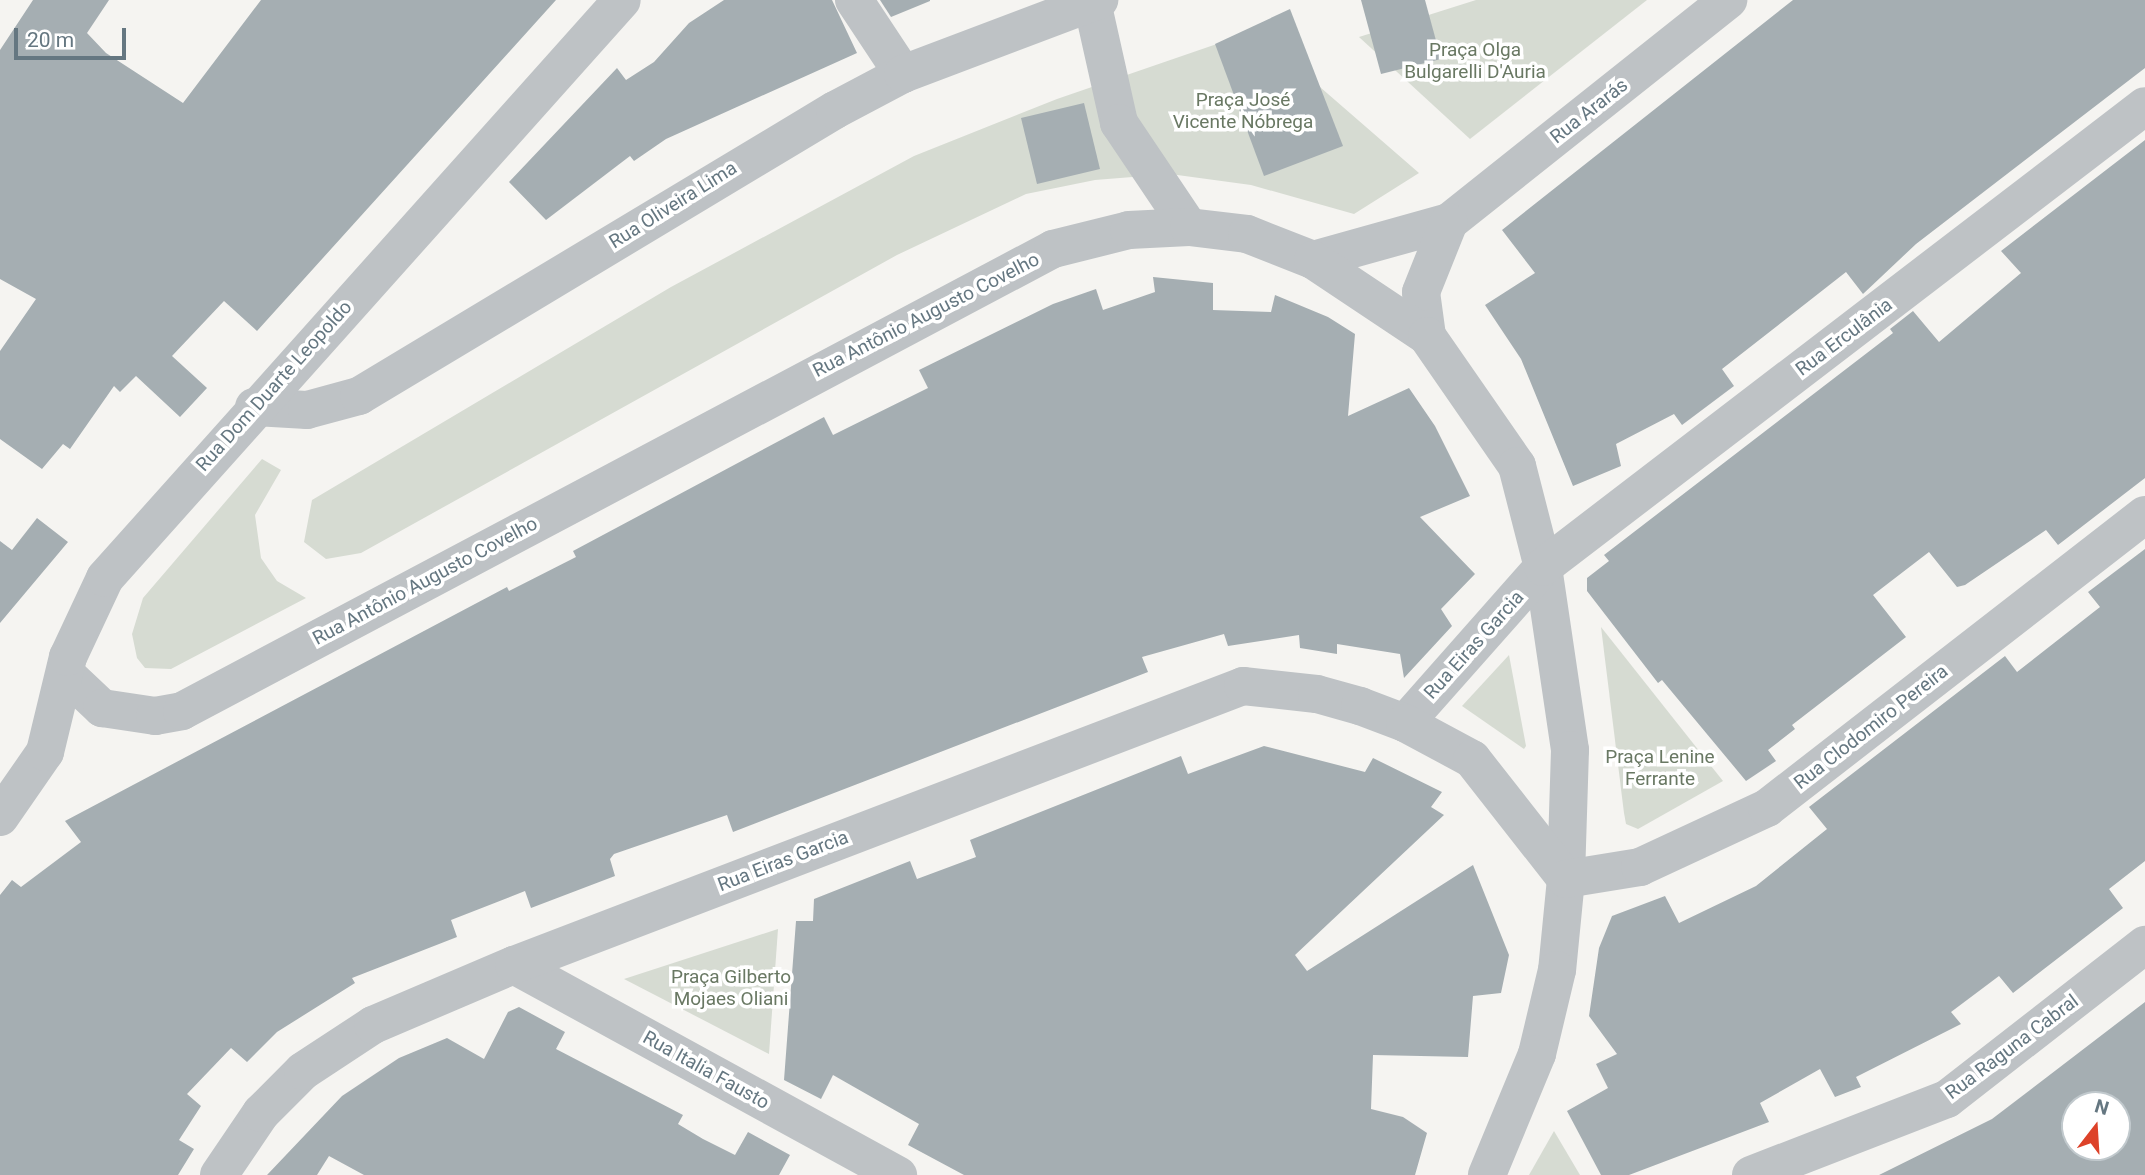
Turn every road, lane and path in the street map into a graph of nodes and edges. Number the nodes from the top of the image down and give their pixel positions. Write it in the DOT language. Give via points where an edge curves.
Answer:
graph roads {
  1 [pos="622,0"];
  2 [pos="854,0"];
  3 [pos="1728,0"];
  4 [pos="1096,1"];
  5 [pos="903,74"];
  6 [pos="2145,106"];
  7 [pos="1449,222"];
  8 [pos="1189,226"];
  9 [pos="1313,260"];
  10 [pos="1427,336"];
  11 [pos="254,407"];
  12 [pos="2145,515"];
  13 [pos="1543,567"];
  14 [pos="68,676"];
  15 [pos="1405,723"];
  16 [pos="0,817"];
  17 [pos="1566,879"];
  18 [pos="2145,945"];
  19 [pos="514,965"];
  20 [pos="219,1175"];
  21 [pos="898,1175"];
  22 [pos="1487,1175"];
  23 [pos="1751,1175"];
  1 -- 11 [label="street, Rua Dom Duarte Leopoldo"];
  2 -- 5 [label="street"];
  3 -- 7 [label="street, Rua Ararás"];
  4 -- 5 [label="street, Rua Oliveira Lima"];
  4 -- 8 [label="street" via="1119,123"];
  5 -- 11 [label="street, Rua Oliveira Lima" via="758,151 359,396 307,410"];
  6 -- 13 [label="street, Rua Erculânia"];
  7 -- 9 [label="street, Rua Ararás"];
  7 -- 10 [label="street, Rua Ararás" via="1421,292"];
  8 -- 9 [label="street, Rua Antônio Augusto Covelho" via="1247,234"];
  8 -- 14 [label="street, Rua Antônio Augusto Covelho" via="1129,230 1053,249 973,287 182,711 155,716 102,708"];
  9 -- 10 [label="street, Rua Antônio Augusto Covelho"];
  10 -- 13 [label="street, Rua Antônio Augusto Covelho" via="1517,466"];
  11 -- 14 [label="street, Rua Dom Duarte Leopoldo" via="105,578 77,632"];
  12 -- 17 [label="street, Rua Clodomiro Pereira" via="1767,808 1640,867"];
  13 -- 15 [label="street, Rua Eiras Garcia"];
  13 -- 17 [label="street, Rua Antônio Augusto Covelho" via="1570,750"];
  14 -- 16 [label="street, Rua Dom Duarte Leopoldo" via="45,752"];
  15 -- 17 [label="street, Rua Eiras Garcia" via="1472,759"];
  15 -- 19 [label="street, Rua Eiras Garcia" via="1317,694 1242,686"];
  17 -- 22 [label="street, Rua Antônio Augusto Covelho" via="1557,970 1537,1054"];
  18 -- 23 [label="street, Rua Raguna Cabral" via="1947,1099"];
  19 -- 20 [label="street, Rua Eiras Garcia" via="373,1025 303,1071 261,1113"];
  19 -- 21 [label="street, Rua Italia Fausto"];
}
